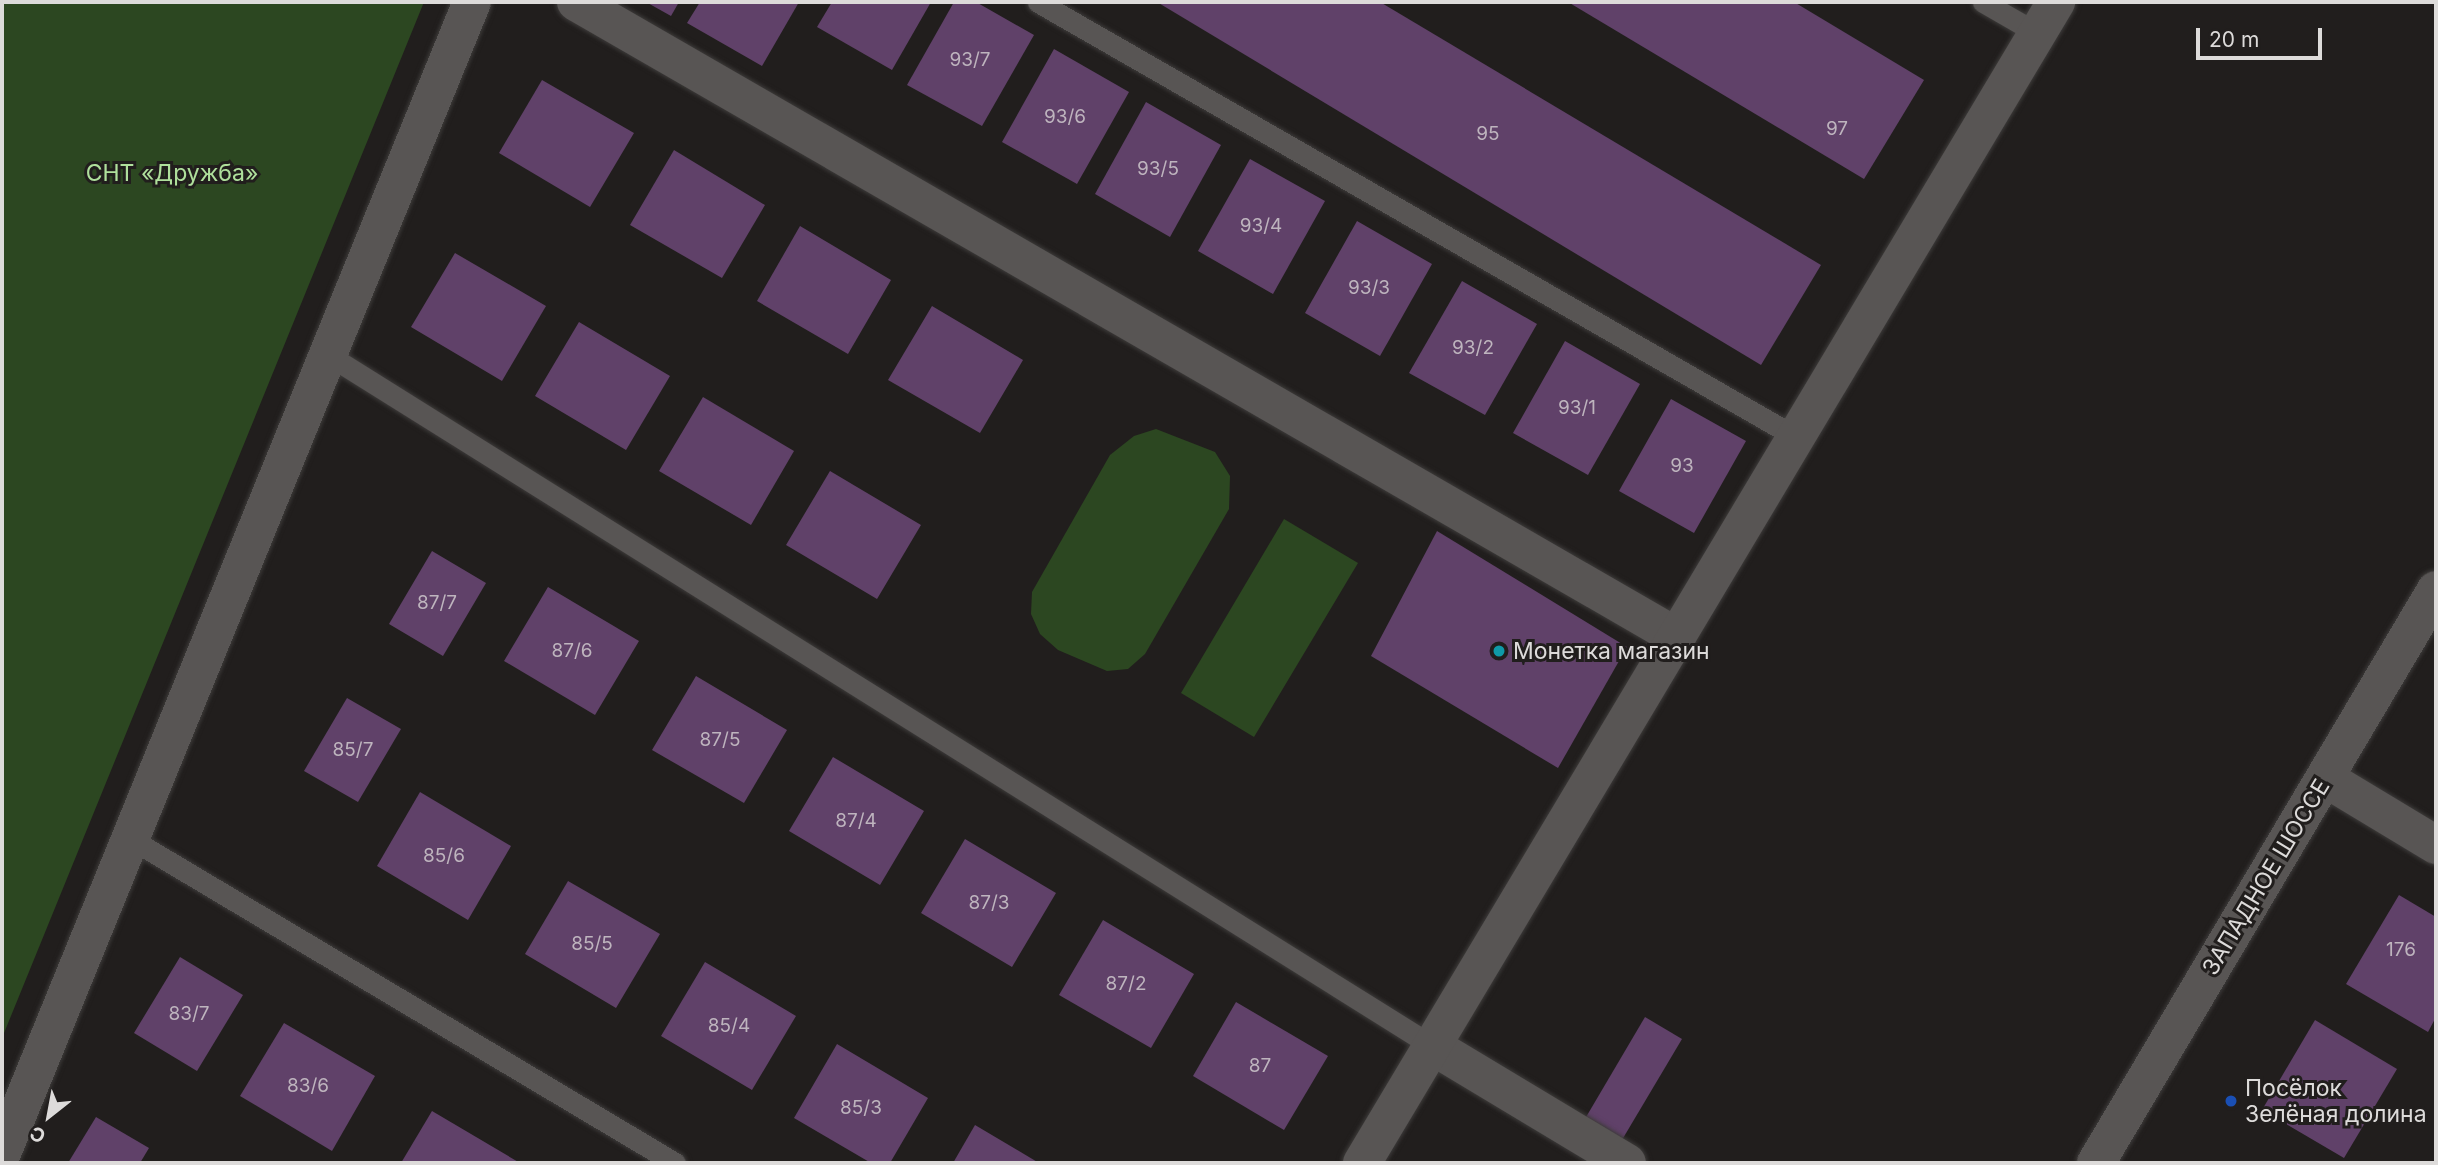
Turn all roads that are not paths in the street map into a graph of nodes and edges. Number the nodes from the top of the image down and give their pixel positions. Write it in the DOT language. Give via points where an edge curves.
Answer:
graph roads {
  1 [pos="472,2"];
  2 [pos="576,2"];
  3 [pos="1038,2"];
  4 [pos="1983,2"];
  5 [pos="2046,17"];
  6 [pos="330,356"];
  7 [pos="1796,437"];
  8 [pos="2436,590"];
  9 [pos="1677,637"];
  10 [pos="2325,778"];
  11 [pos="131,839"];
  12 [pos="2436,845"];
  13 [pos="1434,1047"];
  14 [pos="2,1153"];
  15 [pos="675,1163"];
  16 [pos="1362,1163"];
  17 [pos="1627,1163"];
  18 [pos="2096,1163"];
  1 -- 6 [label="street"];
  2 -- 9 [label="street"];
  3 -- 7 [label="lane"];
  4 -- 5 [label="lane"];
  5 -- 7 [label="street"];
  6 -- 11 [label="street"];
  6 -- 13 [label="lane"];
  7 -- 9 [label="street"];
  8 -- 10 [label="street, ЗАПАДНОЕ ШОССЕ"];
  9 -- 13 [label="street"];
  10 -- 12 [label="street"];
  10 -- 18 [label="street, ЗАПАДНОЕ ШОССЕ"];
  11 -- 14 [label="street"];
  11 -- 15 [label="lane"];
  13 -- 16 [label="street"];
  13 -- 17 [label="street"];
}
